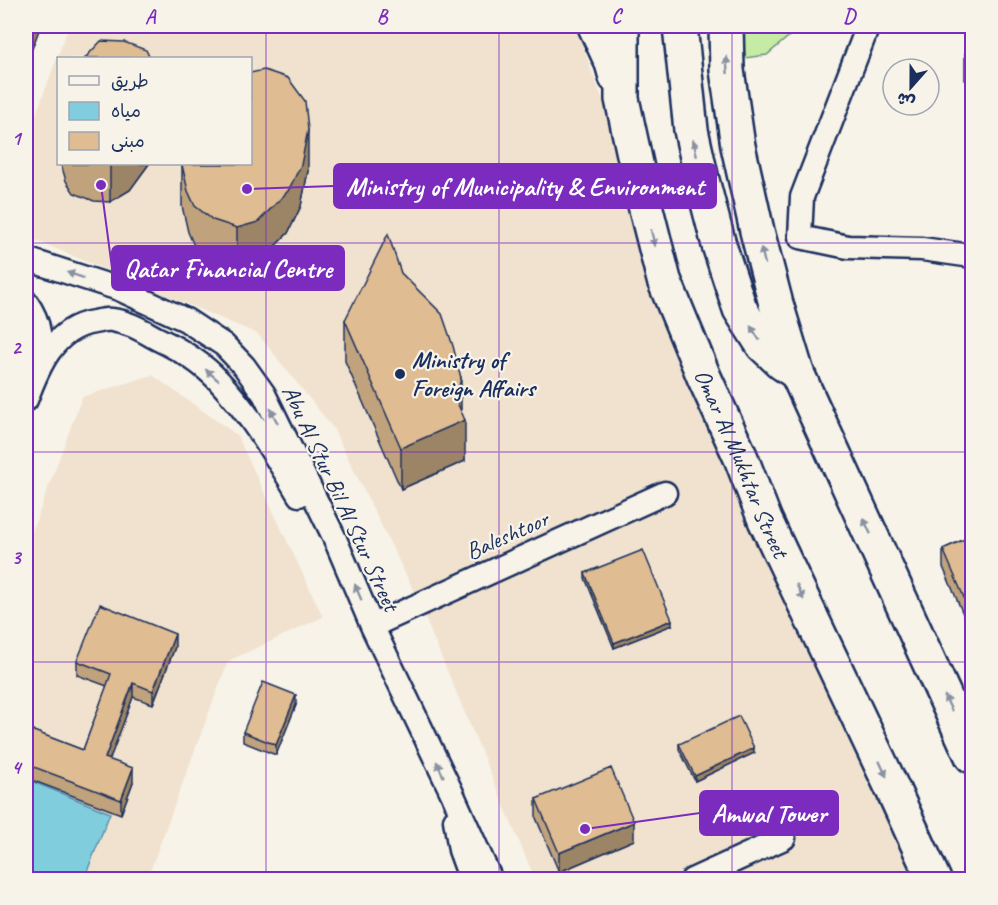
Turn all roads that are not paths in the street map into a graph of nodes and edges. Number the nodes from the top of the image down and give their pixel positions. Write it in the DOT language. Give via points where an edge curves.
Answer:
graph roads {
  1 [pos="595,26"];
  2 [pos="622,26"];
  3 [pos="680,26"];
  4 [pos="726,26"];
  5 [pos="868,26"];
  6 [pos="622,99"];
  7 [pos="972,256"];
  8 [pos="26,259"];
  9 [pos="26,302"];
  10 [pos="37,369"];
  11 [pos="796,373"];
  12 [pos="26,400"];
  13 [pos="665,493"];
  14 [pos="335,539"];
  15 [pos="372,626"];
  16 [pos="972,756"];
  17 [pos="452,793"];
  18 [pos="784,838"];
  19 [pos="471,879"];
  20 [pos="491,879"];
  21 [pos="692,879"];
  22 [pos="934,879"];
  1 -- 6 [label="main road" via="612,63"];
  2 -- 6 [label="main road, Omar Al Mukhtar Street"];
  11 -- 3 [label="main road, one-way" via="763,345 740,309 695,150"];
  11 -- 4 [label="main road, one-way" via="759,242 738,146 727,70"];
  5 -- 7 [label="street" via="802,197 800,237 848,247 922,249"];
  6 -- 22 [label="main road, Omar Al Mukhtar Street, one-way" via="664,280 765,520"];
  14 -- 8 [label="street, Abu Al Stur Bil Al Stur Street, one-way" via="264,394 224,345 186,320 124,291"];
  9 -- 10 [label="street" via="39,328"];
  10 -- 12 [label="street"];
  14 -- 10 [label="street, one-way" via="313,516 240,405 216,378 180,350 131,325 110,319 86,323 67,333"];
  16 -- 11 [label="main road, one-way"];
  13 -- 15 [label="street, Baleshtoor"];
  15 -- 14 [label="street, Abu Al Stur Bil Al Stur Street, one-way"];
  17 -- 15 [label="street, Abu Al Stur Bil Al Stur Street, one-way"];
  17 -- 19 [label="street" via="460,850"];
  17 -- 20 [label="street, Abu Al Stur Bil Al Stur Street"];
  18 -- 21 [label="street"];
}
